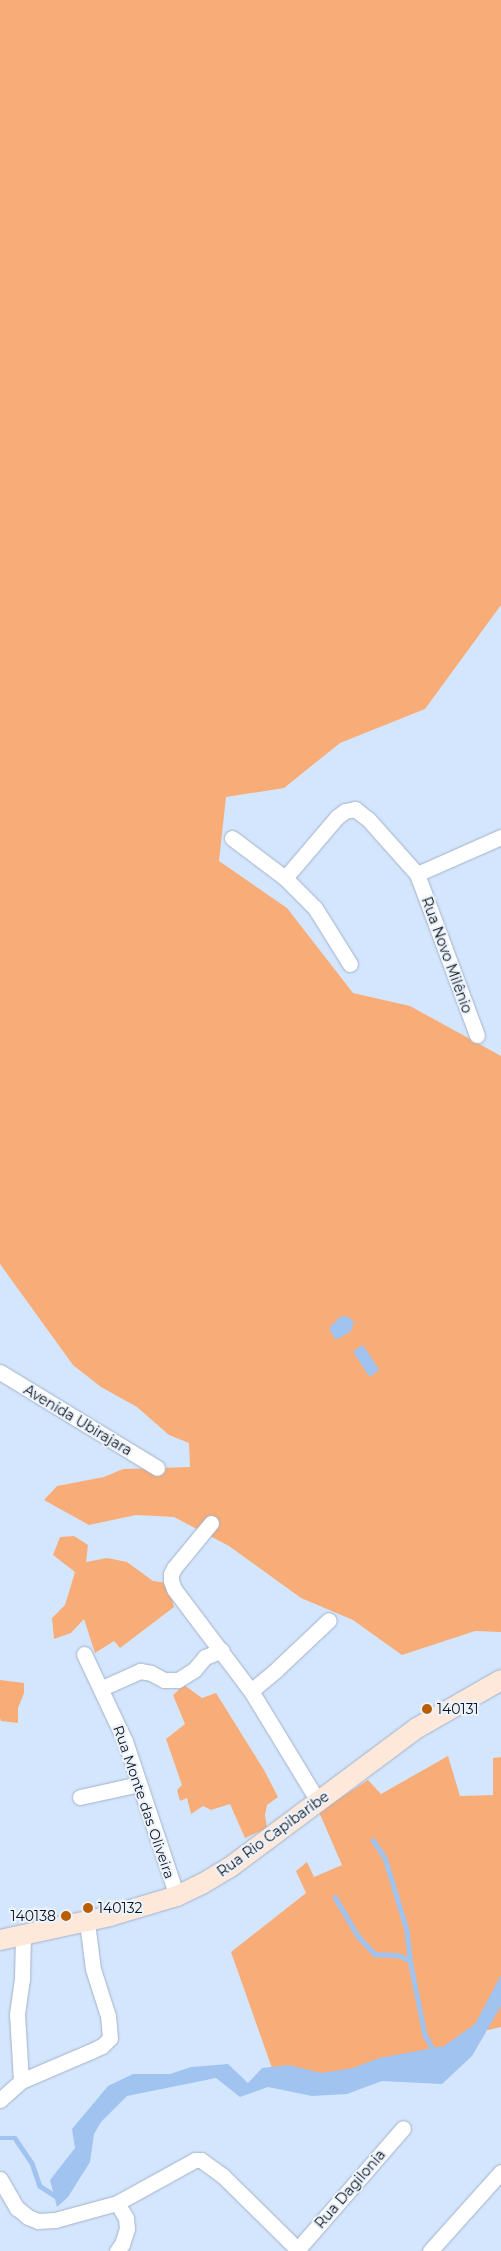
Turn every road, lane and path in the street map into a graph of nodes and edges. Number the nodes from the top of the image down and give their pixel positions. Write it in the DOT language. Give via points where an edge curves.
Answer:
graph roads {
  1 [pos="501,837"];
  2 [pos="232,838"];
  3 [pos="417,874"];
  4 [pos="285,878"];
  5 [pos="350,964"];
  6 [pos="477,1035"];
  7 [pos="0,1372"];
  8 [pos="156,1468"];
  9 [pos="211,1523"];
  10 [pos="329,1620"];
  11 [pos="222,1650"];
  12 [pos="84,1654"];
  13 [pos="501,1681"];
  14 [pos="102,1688"];
  15 [pos="251,1691"];
  16 [pos="139,1784"];
  17 [pos="80,1796"];
  18 [pos="319,1803"];
  19 [pos="177,1896"];
  20 [pos="87,1922"];
  21 [pos="23,1934"];
  22 [pos="0,1940"];
  23 [pos="20,2081"];
  24 [pos="0,2100"];
  25 [pos="403,2128"];
  26 [pos="501,2172"];
  27 [pos="0,2180"];
  28 [pos="117,2203"];
  29 [pos="299,2250"];
  30 [pos="117,2251"];
  31 [pos="430,2251"];
  1 -- 3 [label="street"];
  2 -- 4 [label="street"];
  3 -- 4 [label="street, Rua Novo Milênio" via="368,819 350,808 337,817"];
  3 -- 6 [label="street, Rua Novo Milênio"];
  4 -- 5 [label="street" via="315,908"];
  7 -- 8 [label="street, Avenida Ubirajara"];
  9 -- 11 [label="street" via="171,1574 174,1589"];
  10 -- 15 [label="street"];
  11 -- 14 [label="street" via="205,1657 194,1670 178,1680 164,1680 140,1671"];
  11 -- 15 [label="street"];
  12 -- 14 [label="street, Rua Monte das Oliveira"];
  13 -- 18 [label="street, Rua Rio Capibaribe" via="417,1728"];
  14 -- 16 [label="street, Rua Monte das Oliveira" via="125,1740"];
  15 -- 18 [label="street"];
  16 -- 17 [label="street"];
  16 -- 19 [label="street, Rua Monte das Oliveira"];
  18 -- 19 [label="street, Rua Rio Capibaribe" via="229,1868"];
  19 -- 20 [label="street, Rua Rio Capibaribe"];
  20 -- 21 [label="street, Rua Rio Capibaribe"];
  20 -- 23 [label="street" via="93,1969 108,2016 110,2038 102,2046"];
  21 -- 22 [label="street, Rua Rio Capibaribe"];
  21 -- 23 [label="street" via="17,2014"];
  23 -- 24 [label="street"];
  25 -- 29 [label="street, Rua Dagilonia"];
  26 -- 31 [label="street"];
  27 -- 28 [label="street" via="17,2208 38,2221 55,2220"];
  28 -- 29 [label="street" via="195,2160 201,2160 224,2176"];
  28 -- 30 [label="street" via="126,2218 127,2229"];
}
